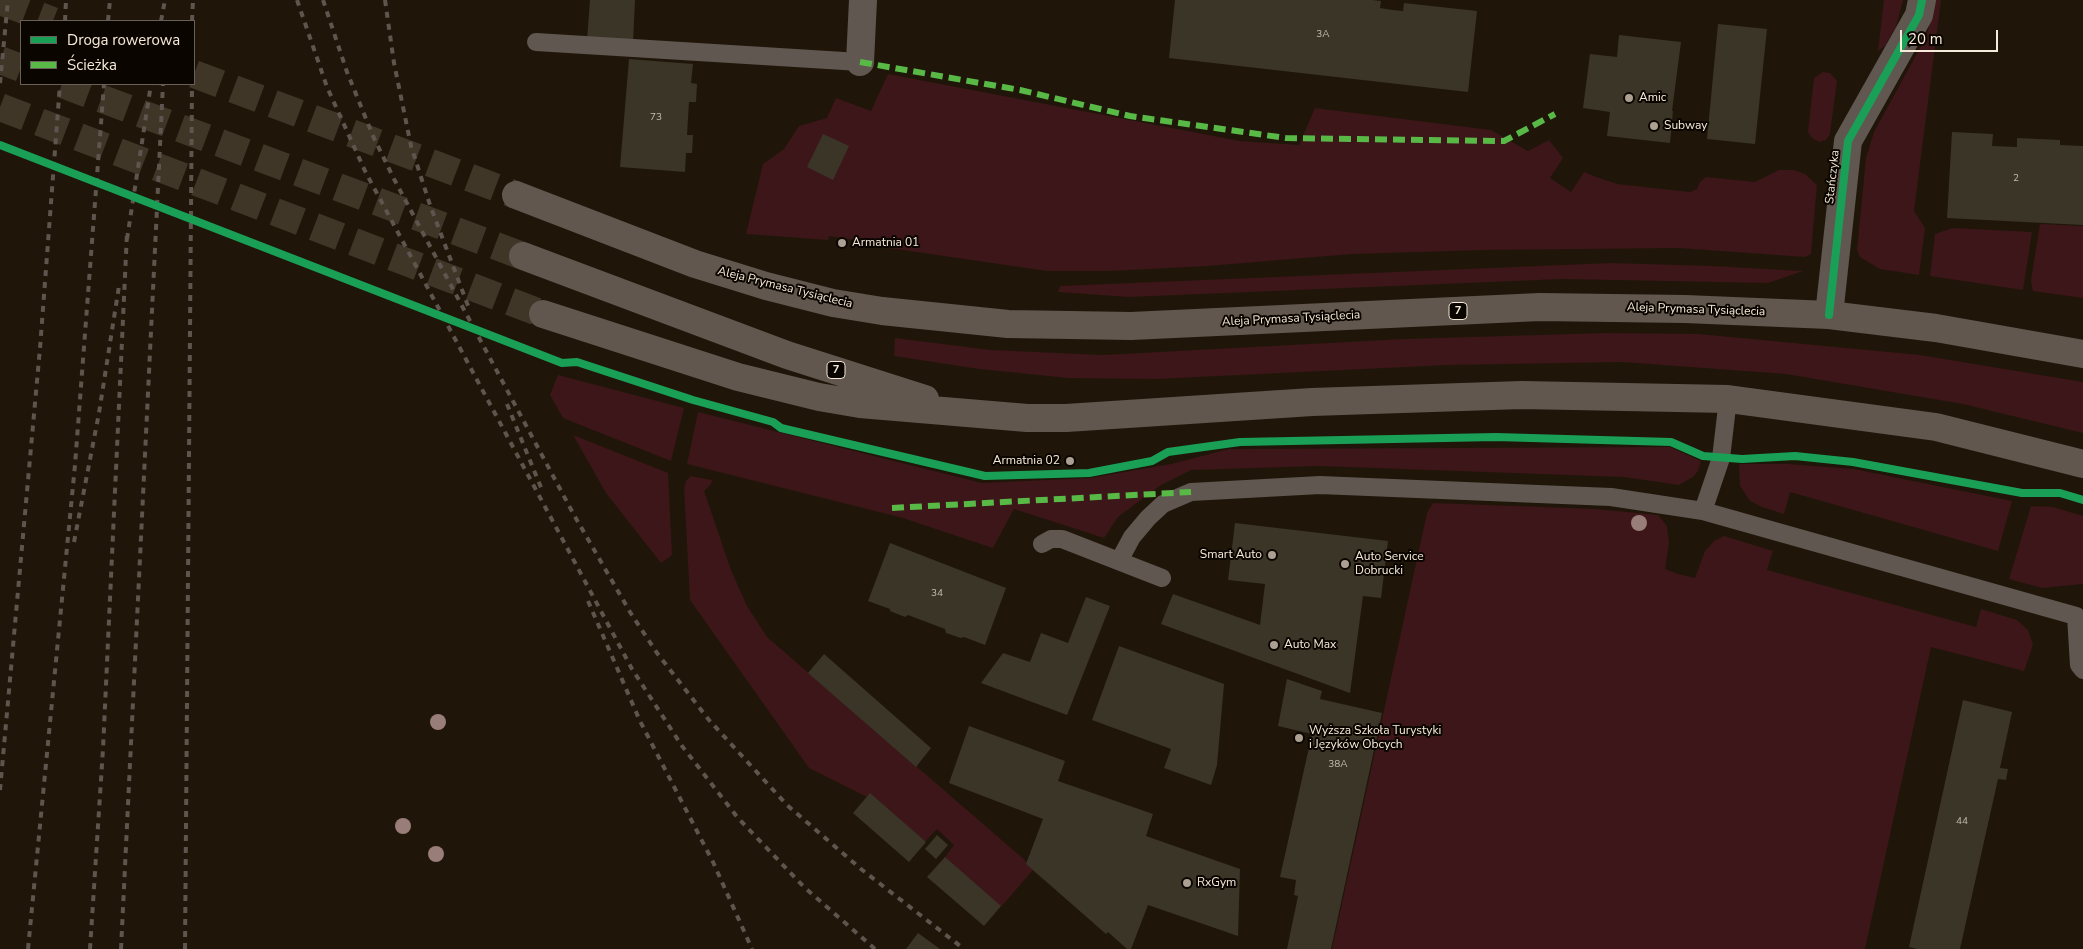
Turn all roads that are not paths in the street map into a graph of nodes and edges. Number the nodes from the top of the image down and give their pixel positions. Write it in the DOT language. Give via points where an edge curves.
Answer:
graph roads {
  1 [pos="863,0"];
  2 [pos="1922,0"];
  3 [pos="536,42"];
  4 [pos="860,62"];
  5 [pos="516,195"];
  6 [pos="523,256"];
  7 [pos="544,314"];
  8 [pos="1829,315"];
  9 [pos="2083,354"];
  10 [pos="1728,399"];
  11 [pos="966,412"];
  12 [pos="2083,464"];
  13 [pos="1703,511"];
  14 [pos="1042,544"];
  15 [pos="1120,561"];
  16 [pos="1162,578"];
  17 [pos="2083,670"];
  1 -- 4 [label="street"];
  2 -- 8 [label="street, Stańczyka" via="1919,15 1848,141"];
  3 -- 4 [label="lane"];
  5 -- 8 [label="main road, Aleja Prymasa Tysiąclecia / 7" via="695,264 766,286 832,303 882,311 1008,324 1131,326 1540,307"];
  6 -- 11 [label="main road, 7" via="778,351"];
  7 -- 11 [label="main road" via="738,377 819,397 860,404"];
  8 -- 9 [label="main road, Aleja Prymasa Tysiąclecia / 7" via="1936,328"];
  10 -- 11 [label="main road, 7" via="1522,395 1312,402 1066,418"];
  10 -- 12 [label="main road, 7" via="1936,428"];
  10 -- 13 [label="lane" via="1721,458"];
  13 -- 15 [label="lane" via="1611,497 1320,485 1190,492 1164,504 1148,518 1132,537"];
  13 -- 17 [label="lane" via="2076,616 2079,665"];
  14 -- 15 [label="lane" via="1051,539 1062,539"];
  15 -- 16 [label="lane"];
}
